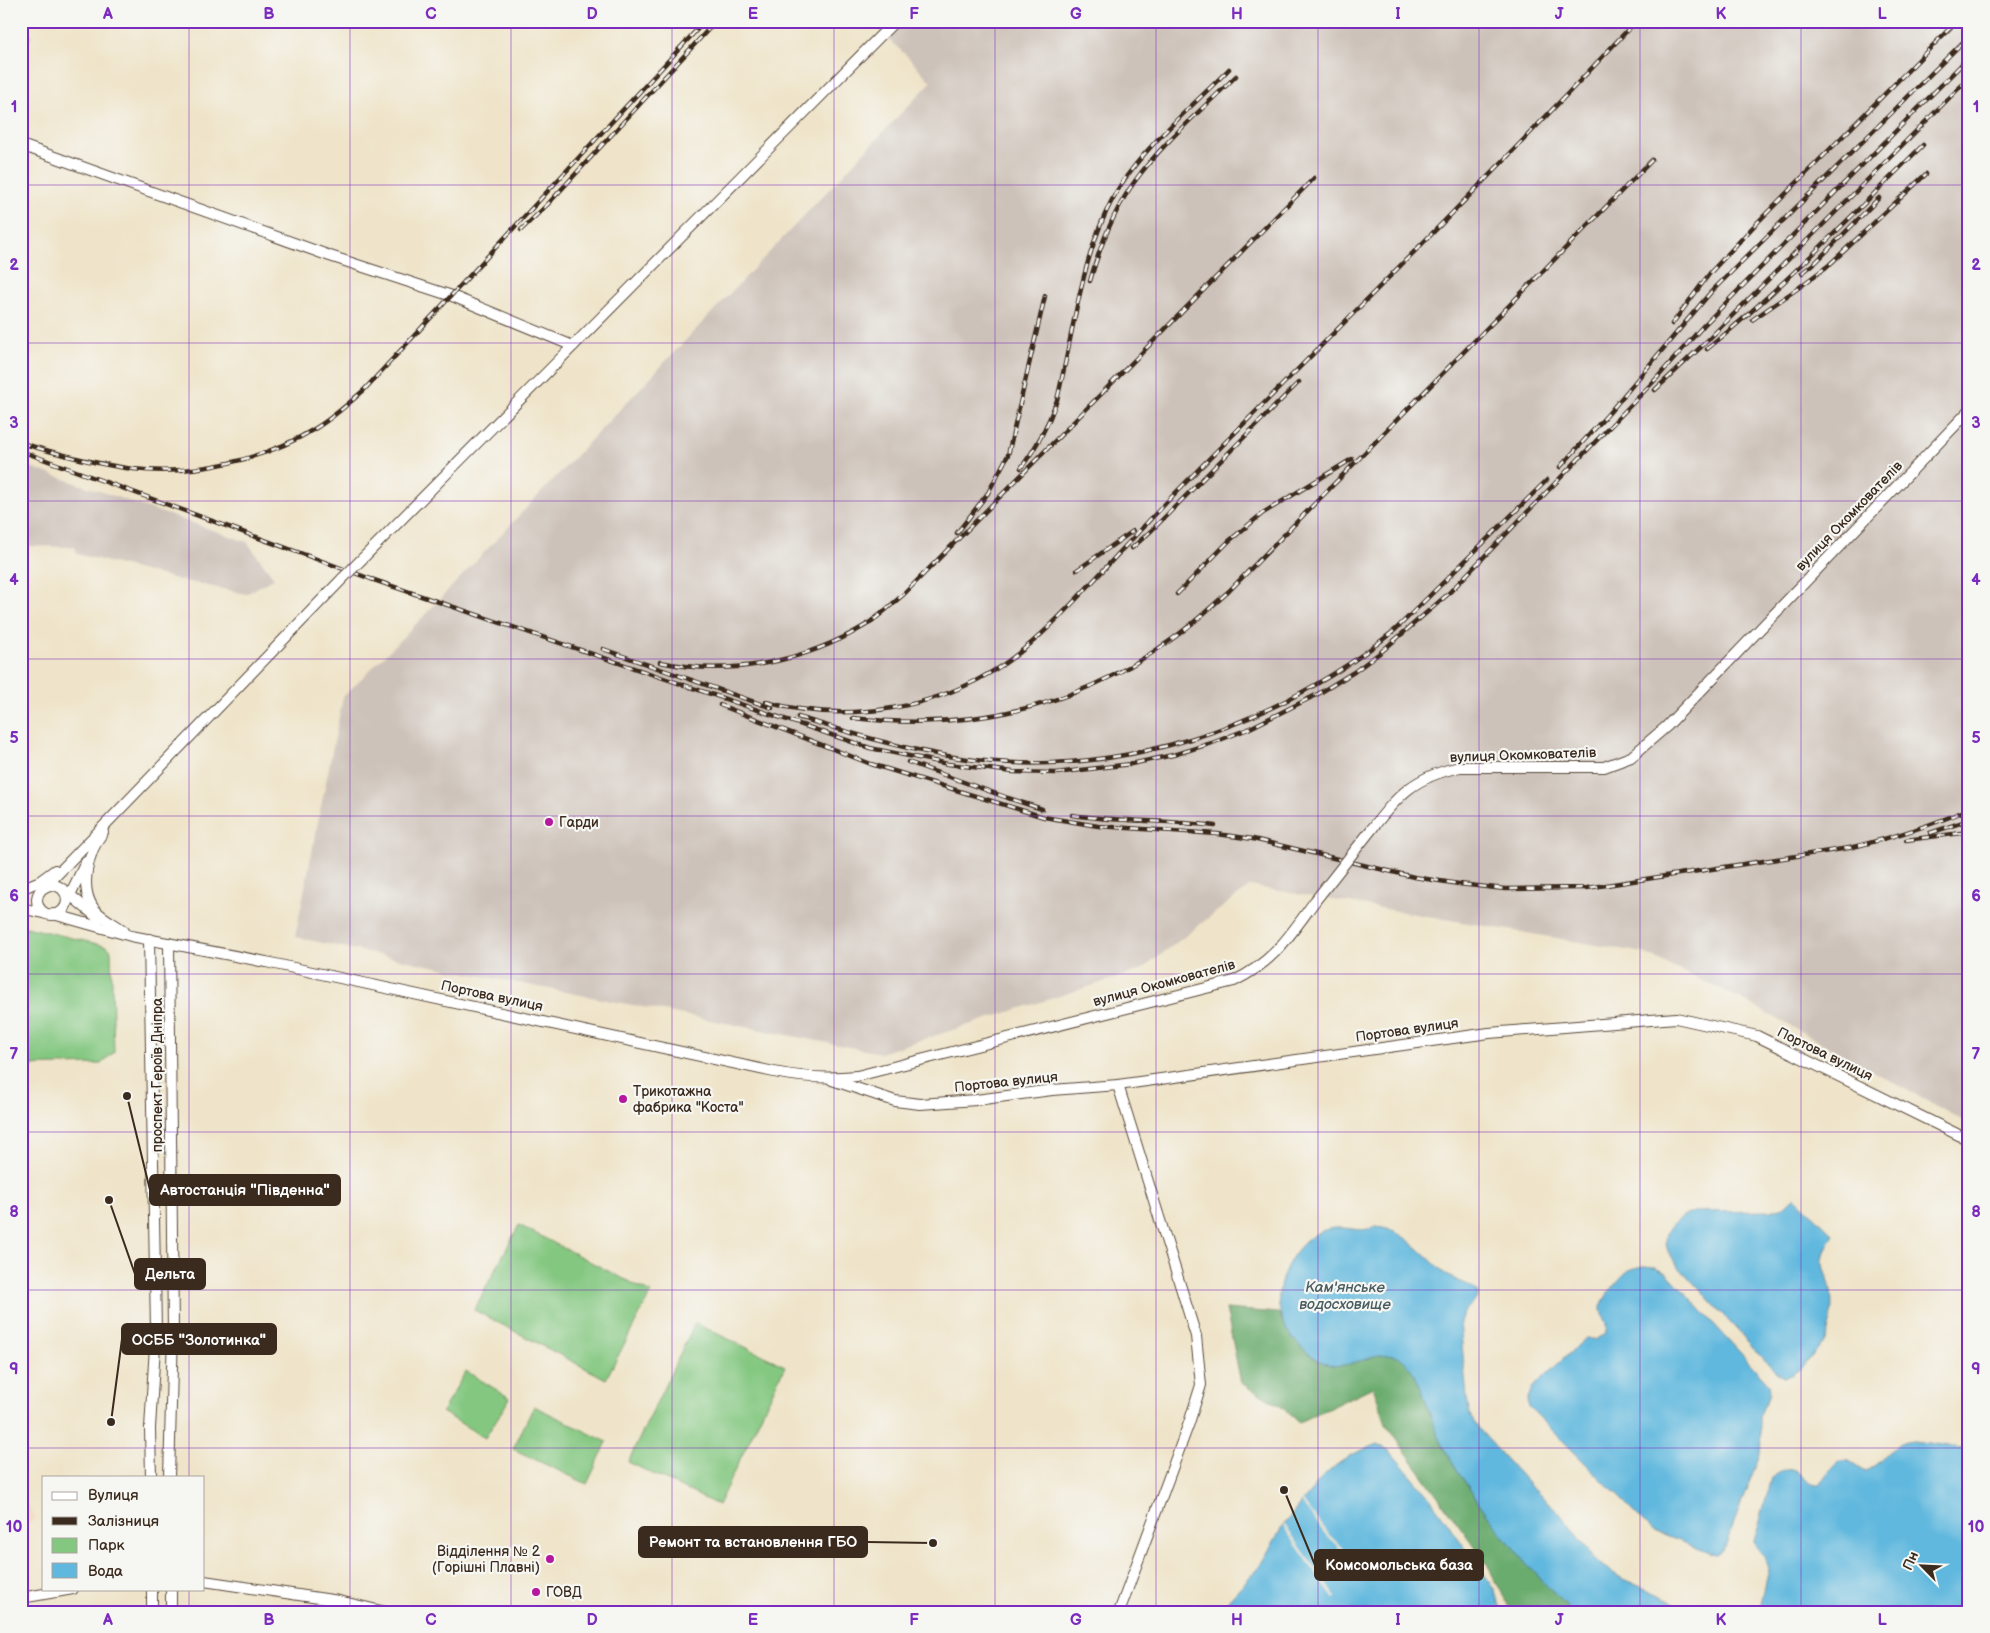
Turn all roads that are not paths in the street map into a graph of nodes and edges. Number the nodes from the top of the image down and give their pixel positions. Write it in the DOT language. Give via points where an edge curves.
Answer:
graph roads {
  1 [pos="892,25"];
  2 [pos="21,145"];
  3 [pos="573,346"];
  4 [pos="1969,411"];
  5 [pos="122,807"];
  6 [pos="101,835"];
  7 [pos="90,840"];
  8 [pos="21,890"];
  9 [pos="42,891"];
  10 [pos="66,896"];
  11 [pos="22,912"];
  12 [pos="49,914"];
  13 [pos="131,936"];
  14 [pos="149,940"];
  15 [pos="169,943"];
  16 [pos="883,1069"];
  17 [pos="829,1079"];
  18 [pos="1118,1085"];
  19 [pos="1969,1140"];
  20 [pos="151,1476"];
  21 [pos="170,1476"];
  22 [pos="205,1581"];
  23 [pos="67,1590"];
  24 [pos="152,1590"];
  25 [pos="171,1590"];
  26 [pos="21,1598"];
  27 [pos="152,1612"];
  28 [pos="171,1612"];
  29 [pos="386,1612"];
  30 [pos="1119,1612"];
  1 -- 3 [label="street"];
  2 -- 3 [label="street" via="330,256 452,296"];
  3 -- 5 [label="street, bridge"];
  4 -- 16 [label="street, вулиця Окомкователів, bridge" via="1667,726 1631,757 1604,767 1460,768 1419,780 1400,795 1277,952 1257,969 1234,981"];
  5 -- 6 [label="street"];
  5 -- 7 [label="street"];
  6 -- 10 [label="street"];
  6 -- 13 [label="street" via="86,875 87,890 96,910"];
  7 -- 8 [label="street" via="57,869"];
  7 -- 9 [label="street"];
  8 -- 9 [label="street"];
  9 -- 10 [label="street" via="54,885"];
  9 -- 11 [label="street"];
  9 -- 12 [label="street" via="38,899 40,908"];
  10 -- 12 [label="street" via="62,911"];
  10 -- 13 [label="street" via="96,918"];
  11 -- 12 [label="street"];
  12 -- 13 [label="street"];
  13 -- 14 [label="street, Портова вулиця"];
  14 -- 15 [label="street, Портова вулиця"];
  14 -- 20 [label="street, проспект Героїв Дніпра" via="156,1321 150,1428"];
  15 -- 17 [label="street, Портова вулиця" via="802,1078"];
  15 -- 21 [label="street, проспект Героїв Дніпра" via="173,1331"];
  16 -- 17 [label="street, Портова вулиця"];
  17 -- 18 [label="street, Портова вулиця" via="896,1101 920,1104"];
  18 -- 19 [label="street, Портова вулиця" via="1489,1033 1676,1018 1757,1036"];
  18 -- 30 [label="street" via="1196,1336 1201,1384"];
  22 -- 29 [label="street" via="339,1601"];
  23 -- 26 [label="street"];
  24 -- 27 [label="street"];
  25 -- 28 [label="street"];
}
